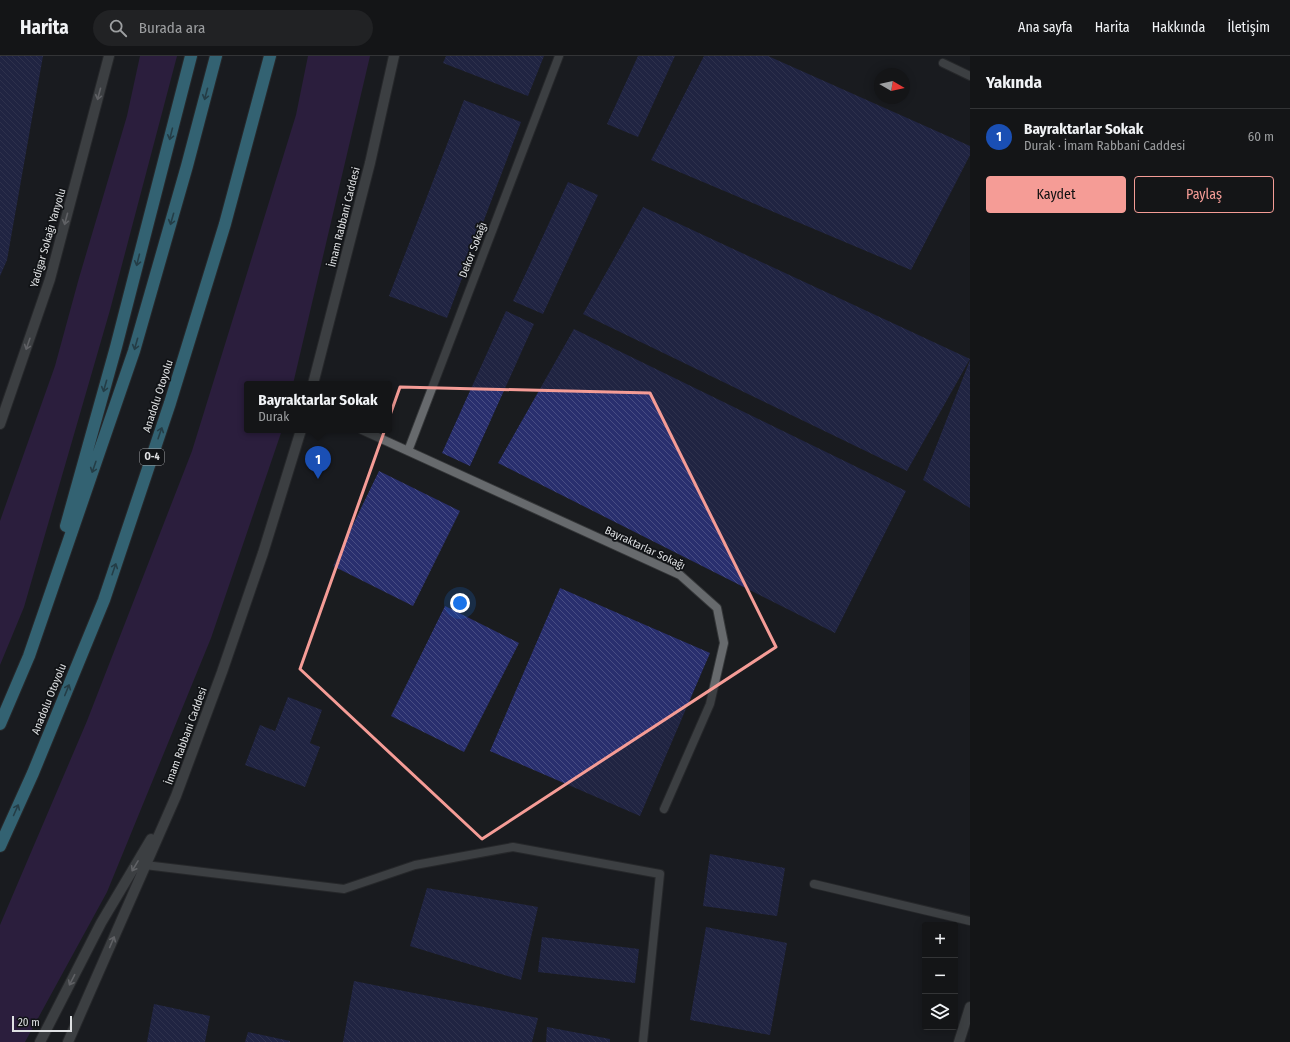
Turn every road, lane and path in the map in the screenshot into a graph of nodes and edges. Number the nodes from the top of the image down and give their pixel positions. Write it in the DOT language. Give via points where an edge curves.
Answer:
graph roads {
  1 [pos="109,56"];
  2 [pos="191,56"];
  3 [pos="216,56"];
  4 [pos="270,56"];
  5 [pos="394,56"];
  6 [pos="559,56"];
  7 [pos="944,63"];
  8 [pos="970,76"];
  9 [pos="315,381"];
  10 [pos="0,424"];
  11 [pos="300,433"];
  12 [pos="369,433"];
  13 [pos="408,451"];
  14 [pos="29,656"];
  15 [pos="0,724"];
  16 [pos="176,796"];
  17 [pos="664,809"];
  18 [pos="0,846"];
  19 [pos="145,866"];
  20 [pos="814,884"];
  21 [pos="970,921"];
  22 [pos="970,1007"];
  23 [pos="40,1042"];
  24 [pos="68,1042"];
  25 [pos="643,1042"];
  26 [pos="959,1042"];
  1 -- 10 [label="main road, Yadigar Sokağı Yanyolu, one-way" via="50,279"];
  2 -- 14 [label="highway, one-way" via="116,346"];
  3 -- 14 [label="highway, one-way" via="134,351"];
  18 -- 4 [label="highway, Anadolu Otoyolu / O-4, one-way" via="104,600 170,402 225,224"];
  5 -- 9 [label="main road, İmam Rabbani Caddesi" via="370,163"];
  6 -- 13 [label="lane, Dekor Sokağı"];
  7 -- 8 [label="lane"];
  11 -- 16 [label="main road, İmam Rabbani Caddesi" via="263,553"];
  12 -- 13 [label="lane, Bayraktarlar Sokağı"];
  13 -- 17 [label="lane, Bayraktarlar Sokağı" via="680,575 717,608 724,643 710,704"];
  14 -- 15 [label="highway"];
  16 -- 19 [label="main road, İmam Rabbani Caddesi"];
  16 -- 23 [label="main road, one-way" via="101,923"];
  24 -- 19 [label="main road, İmam Rabbani Caddesi, one-way"];
  19 -- 25 [label="lane" via="344,889 415,865 513,847 660,874"];
  20 -- 21 [label="lane"];
  22 -- 26 [label="main road"];
}
